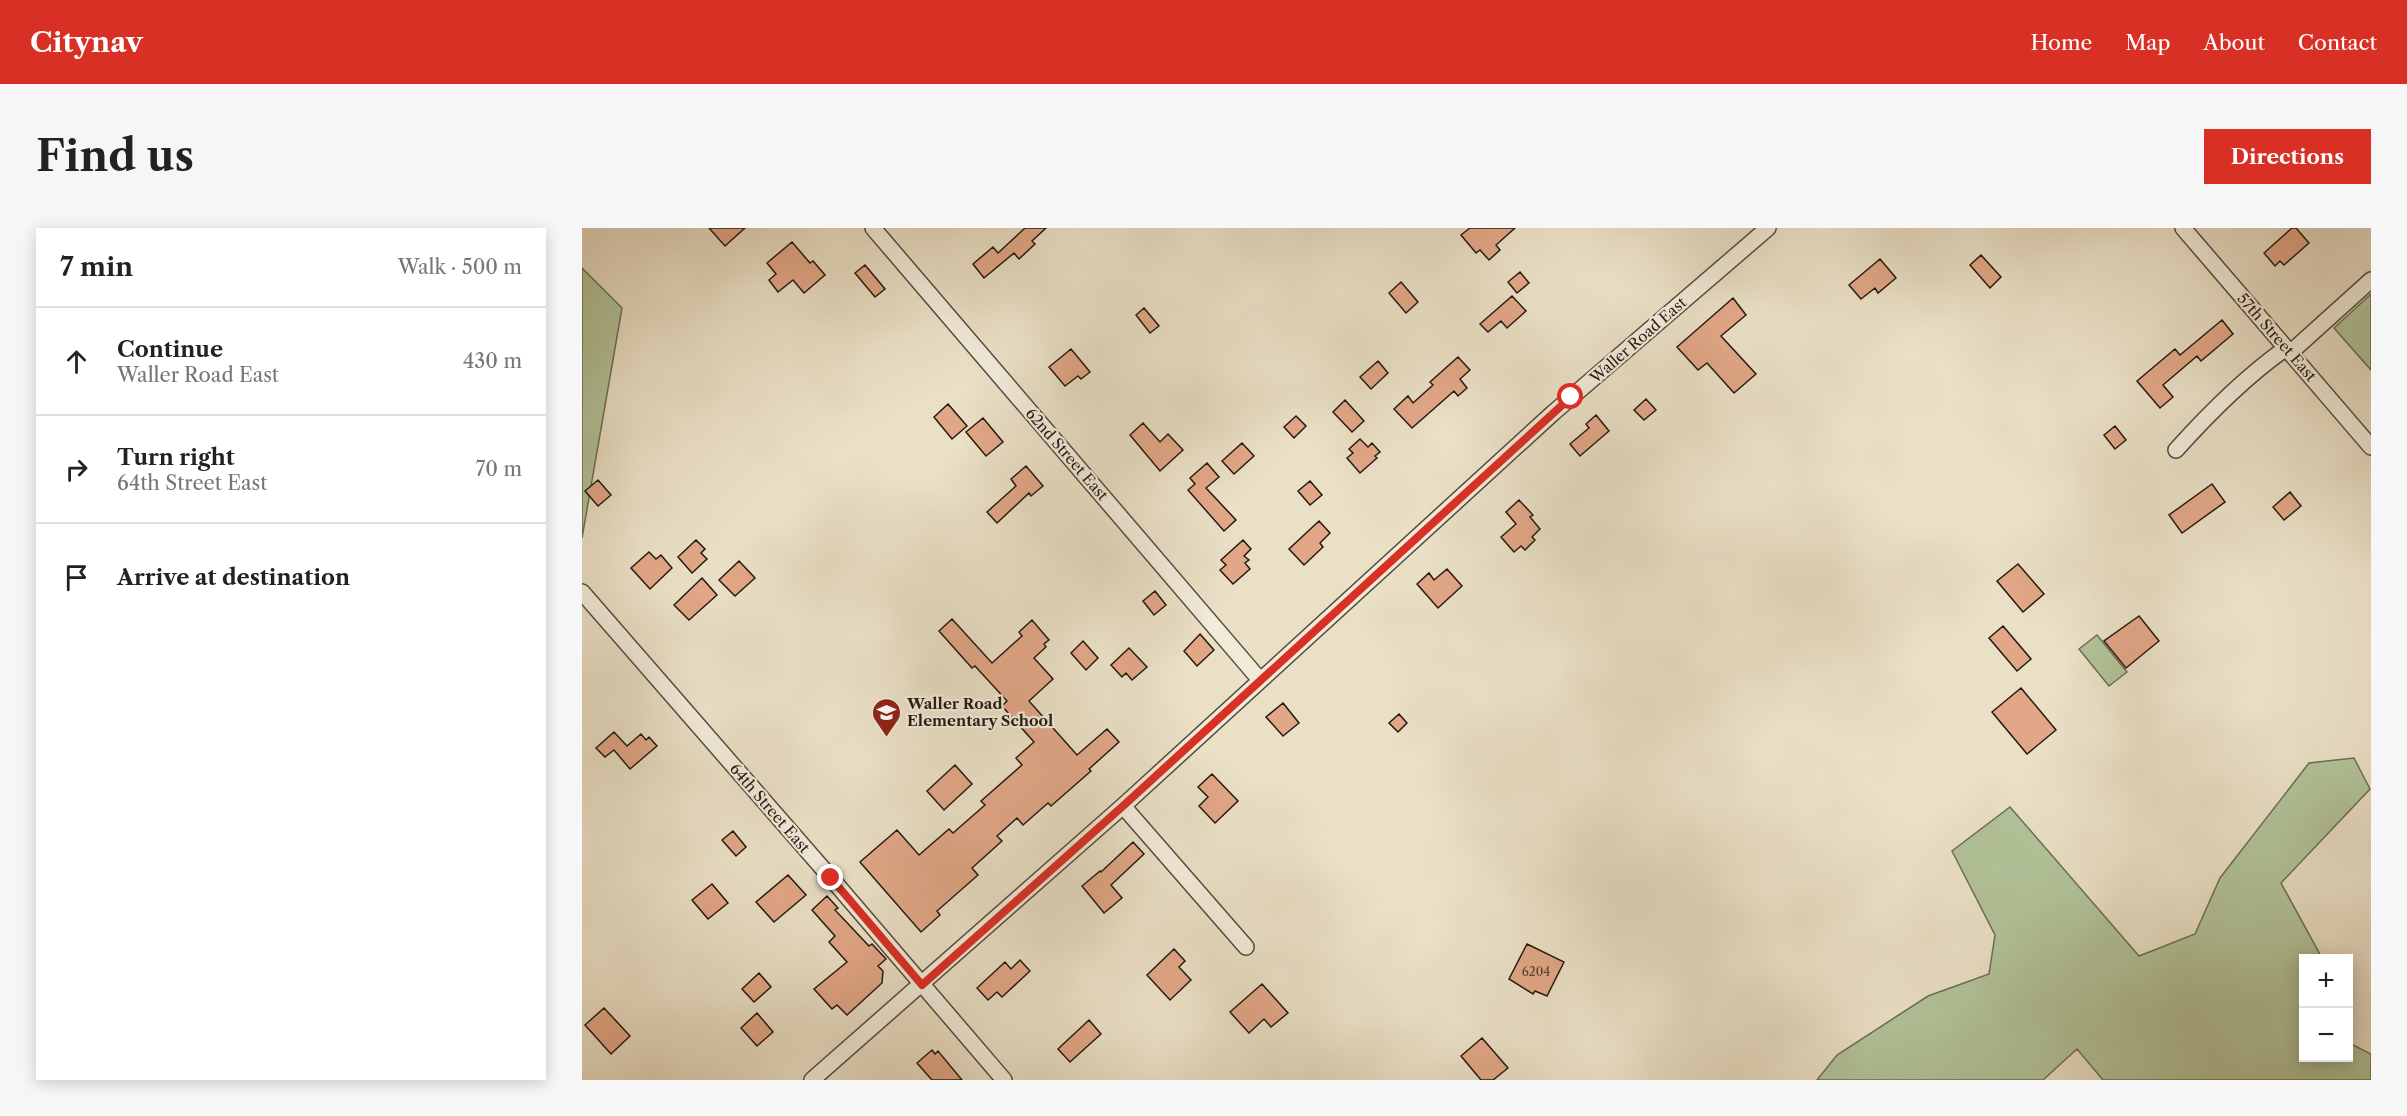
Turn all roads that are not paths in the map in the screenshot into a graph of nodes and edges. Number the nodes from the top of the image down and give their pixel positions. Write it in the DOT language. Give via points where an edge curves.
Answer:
graph roads {
  1 [pos="873,228"];
  2 [pos="1768,228"];
  3 [pos="2183,228"];
  4 [pos="2371,280"];
  5 [pos="2288,350"];
  6 [pos="2371,447"];
  7 [pos="2176,450"];
  8 [pos="582,592"];
  9 [pos="1260,680"];
  10 [pos="1123,806"];
  11 [pos="1246,947"];
  12 [pos="922,985"];
  13 [pos="812,1080"];
  14 [pos="1004,1080"];
  1 -- 9 [label="street, 62nd Street East"];
  2 -- 9 [label="street, Waller Road East" via="1552,413"];
  3 -- 5 [label="street, 57th Street East"];
  4 -- 5 [label="street"];
  5 -- 6 [label="street, 57th Street East"];
  5 -- 7 [label="street" via="2259,368 2210,412"];
  8 -- 12 [label="street, 64th Street East"];
  9 -- 10 [label="street, Waller Road East"];
  10 -- 11 [label="street"];
  10 -- 12 [label="street, Waller Road East"];
  12 -- 13 [label="street, Waller Road East"];
  12 -- 14 [label="street, 64th Street East"];
}
